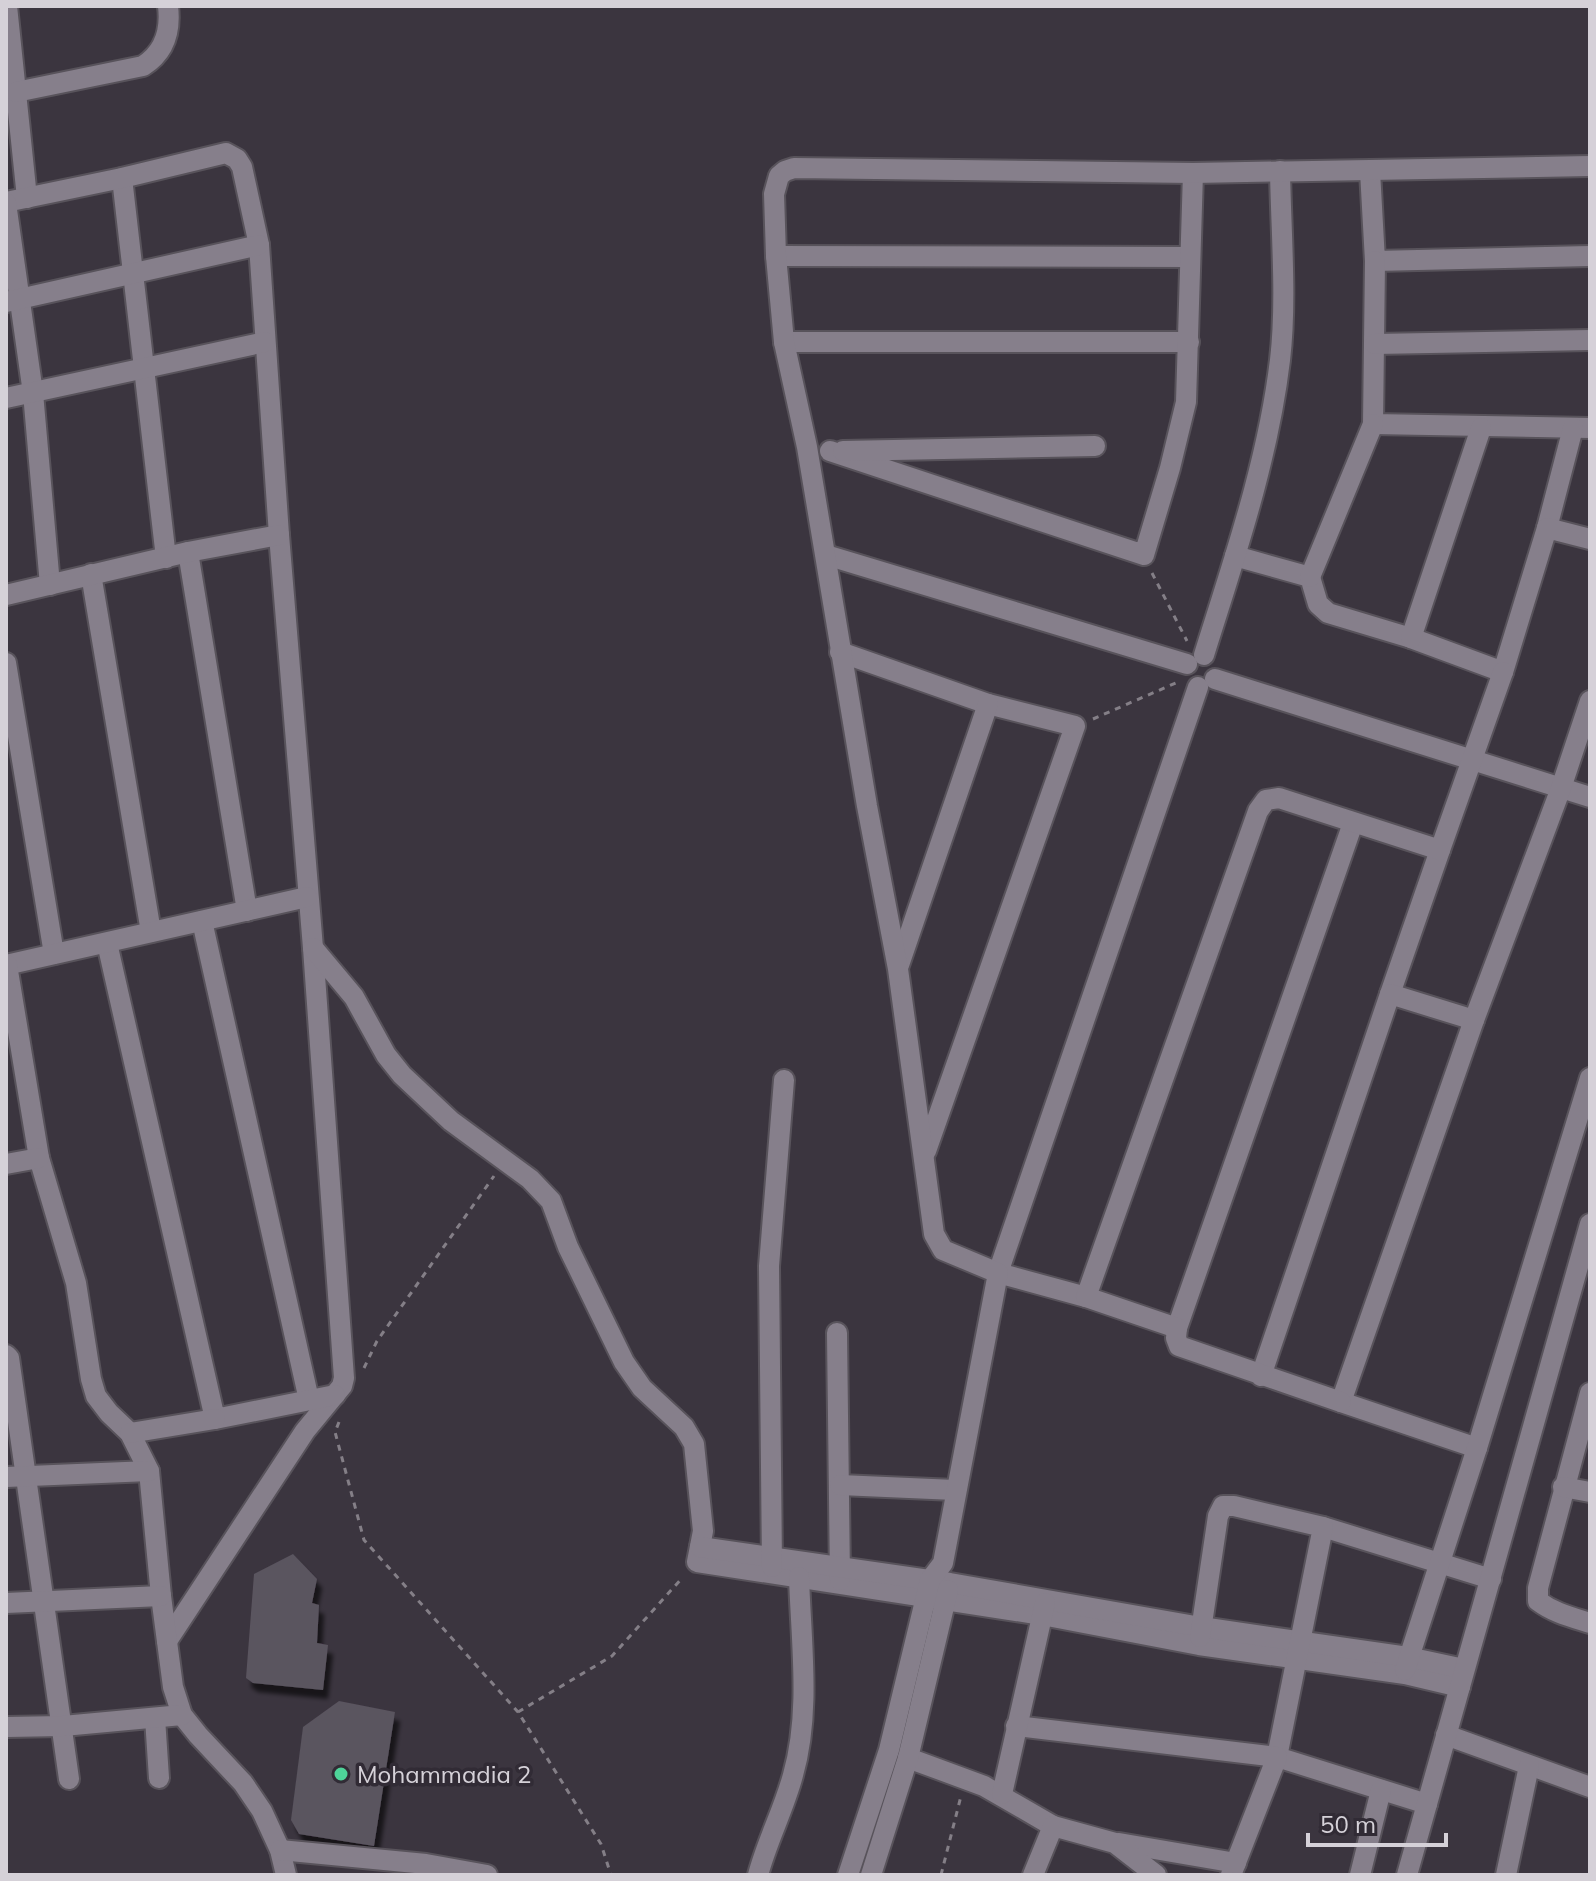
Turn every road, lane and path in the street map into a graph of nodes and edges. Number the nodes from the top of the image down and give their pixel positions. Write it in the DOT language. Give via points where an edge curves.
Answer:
graph roads {
  1 [pos="7,6"];
  2 [pos="168,6"];
  3 [pos="16,92"];
  4 [pos="1590,166"];
  5 [pos="1280,171"];
  6 [pos="1370,171"];
  7 [pos="1193,173"];
  8 [pos="122,178"];
  9 [pos="27,198"];
  10 [pos="6,202"];
  11 [pos="259,245"];
  12 [pos="776,256"];
  13 [pos="1590,256"];
  14 [pos="1190,257"];
  15 [pos="1375,261"];
  16 [pos="134,275"];
  17 [pos="13,301"];
  18 [pos="1590,340"];
  19 [pos="265,342"];
  20 [pos="784,342"];
  21 [pos="1189,342"];
  22 [pos="1375,344"];
  23 [pos="143,369"];
  24 [pos="33,393"];
  25 [pos="6,398"];
  26 [pos="1373,424"];
  27 [pos="1481,428"];
  28 [pos="1581,428"];
  29 [pos="1095,446"];
  30 [pos="807,447"];
  31 [pos="830,451"];
  32 [pos="1547,528"];
  33 [pos="279,535"];
  34 [pos="1590,539"];
  35 [pos="188,552"];
  36 [pos="826,555"];
  37 [pos="1144,555"];
  38 [pos="1235,556"];
  39 [pos="166,558"];
  40 [pos="91,574"];
  41 [pos="1310,577"];
  42 [pos="50,585"];
  43 [pos="6,595"];
  44 [pos="1411,638"];
  45 [pos="840,652"];
  46 [pos="6,663"];
  47 [pos="1198,670"];
  48 [pos="1503,672"];
  49 [pos="1590,701"];
  50 [pos="988,704"];
  51 [pos="1075,726"];
  52 [pos="1473,760"];
  53 [pos="1561,788"];
  54 [pos="1590,797"];
  55 [pos="1353,823"];
  56 [pos="1440,850"];
  57 [pos="307,897"];
  58 [pos="247,911"];
  59 [pos="202,921"];
  60 [pos="151,932"];
  61 [pos="107,943"];
  62 [pos="313,948"];
  63 [pos="54,954"];
  64 [pos="7,965"];
  65 [pos="898,969"];
  66 [pos="1390,994"];
  67 [pos="1474,1020"];
  68 [pos="1590,1078"];
  69 [pos="784,1080"];
  70 [pos="925,1153"];
  71 [pos="39,1158"];
  72 [pos="506,1160"];
  73 [pos="6,1164"];
  74 [pos="1590,1224"];
  75 [pos="1587,1248"];
  76 [pos="998,1273"];
  77 [pos="1086,1297"];
  78 [pos="1177,1328"];
  79 [pos="837,1333"];
  80 [pos="6,1355"];
  81 [pos="1261,1376"];
  82 [pos="359,1380"];
  83 [pos="1590,1393"];
  84 [pos="335,1395"];
  85 [pos="309,1400"];
  86 [pos="1341,1402"];
  87 [pos="215,1419"];
  88 [pos="341,1419"];
  89 [pos="130,1433"];
  90 [pos="1477,1448"];
  91 [pos="149,1471"];
  92 [pos="27,1476"];
  93 [pos="6,1477"];
  94 [pos="840,1485"];
  95 [pos="1563,1487"];
  96 [pos="955,1490"];
  97 [pos="1590,1492"];
  98 [pos="1323,1527"];
  99 [pos="699,1554"];
  100 [pos="1440,1561"];
  101 [pos="772,1565"];
  102 [pos="841,1576"];
  103 [pos="799,1577"];
  104 [pos="1491,1579"];
  105 [pos="939,1585"];
  106 [pos="161,1596"];
  107 [pos="42,1601"];
  108 [pos="6,1603"];
  109 [pos="1044,1606"];
  110 [pos="1590,1623"];
  111 [pos="1200,1636"];
  112 [pos="167,1641"];
  113 [pos="1299,1650"];
  114 [pos="1406,1665"];
  115 [pos="1462,1678"];
  116 [pos="518,1712"];
  117 [pos="182,1715"];
  118 [pos="155,1718"];
  119 [pos="63,1726"];
  120 [pos="1016,1726"];
  121 [pos="6,1727"];
  122 [pos="1446,1735"];
  123 [pos="1277,1757"];
  124 [pos="908,1758"];
  125 [pos="1529,1766"];
  126 [pos="966,1777"];
  127 [pos="159,1778"];
  128 [pos="69,1779"];
  129 [pos="1590,1787"];
  130 [pos="1381,1790"];
  131 [pos="1002,1794"];
  132 [pos="1427,1804"];
  133 [pos="1053,1826"];
  134 [pos="1115,1843"];
  135 [pos="280,1850"];
  136 [pos="1234,1869"];
  137 [pos="286,1875"];
  138 [pos="487,1875"];
  139 [pos="611,1875"];
  140 [pos="758,1875"];
  141 [pos="848,1875"];
  142 [pos="871,1875"];
  143 [pos="941,1875"];
  144 [pos="1033,1875"];
  145 [pos="1156,1875"];
  146 [pos="1360,1875"];
  147 [pos="1407,1875"];
  148 [pos="1507,1875"];
  1 -- 3 [label="street"];
  2 -- 3 [label="street" via="164,44 152,61"];
  3 -- 9 [label="street"];
  4 -- 6 [label="street"];
  5 -- 6 [label="street"];
  5 -- 7 [label="street"];
  5 -- 38 [label="street" via="1281,357 1263,453"];
  6 -- 15 [label="street"];
  7 -- 12 [label="street" via="794,168 775,185"];
  7 -- 14 [label="street"];
  8 -- 9 [label="street"];
  8 -- 11 [label="street" via="226,153 242,167"];
  8 -- 16 [label="street"];
  9 -- 10 [label="street"];
  10 -- 17 [label="street"];
  11 -- 16 [label="street"];
  11 -- 19 [label="street"];
  12 -- 14 [label="street"];
  12 -- 20 [label="street"];
  13 -- 15 [label="street"];
  14 -- 21 [label="street"];
  15 -- 22 [label="street"];
  16 -- 17 [label="street"];
  16 -- 23 [label="street"];
  17 -- 24 [label="street"];
  18 -- 22 [label="street"];
  19 -- 23 [label="street"];
  19 -- 33 [label="street"];
  20 -- 21 [label="street"];
  20 -- 30 [label="street"];
  21 -- 37 [label="street" via="1186,402"];
  22 -- 26 [label="street"];
  23 -- 24 [label="street"];
  23 -- 39 [label="street"];
  24 -- 25 [label="street"];
  24 -- 42 [label="street"];
  26 -- 27 [label="street"];
  26 -- 41 [label="street"];
  27 -- 28 [label="street"];
  27 -- 44 [label="street"];
  28 -- 32 [label="street"];
  29 -- 31 [label="street"];
  30 -- 31 [label="street"];
  30 -- 36 [label="street"];
  31 -- 37 [label="street"];
  32 -- 34 [label="street"];
  32 -- 48 [label="street"];
  33 -- 35 [label="street"];
  33 -- 57 [label="street"];
  35 -- 39 [label="street"];
  35 -- 58 [label="street"];
  36 -- 45 [label="street"];
  36 -- 47 [label="street"];
  37 -- 47 [label="path"];
  38 -- 41 [label="street"];
  38 -- 47 [label="street"];
  39 -- 40 [label="street"];
  40 -- 42 [label="street"];
  40 -- 60 [label="street"];
  41 -- 44 [label="street" via="1318,604 1328,613"];
  42 -- 43 [label="street"];
  44 -- 48 [label="street"];
  45 -- 50 [label="street"];
  45 -- 65 [label="street"];
  46 -- 63 [label="street"];
  47 -- 51 [label="path"];
  47 -- 52 [label="street"];
  47 -- 76 [label="street"];
  48 -- 52 [label="street"];
  49 -- 53 [label="street"];
  50 -- 51 [label="street"];
  50 -- 65 [label="street"];
  51 -- 70 [label="street"];
  52 -- 53 [label="street"];
  52 -- 56 [label="street"];
  53 -- 54 [label="street"];
  53 -- 67 [label="street"];
  55 -- 56 [label="street"];
  55 -- 77 [label="street" via="1279,798 1266,800 1258,811"];
  55 -- 78 [label="street"];
  56 -- 66 [label="street"];
  57 -- 58 [label="street"];
  57 -- 62 [label="street"];
  58 -- 59 [label="street"];
  59 -- 60 [label="street"];
  59 -- 85 [label="street"];
  60 -- 61 [label="street"];
  61 -- 63 [label="street"];
  61 -- 87 [label="street"];
  62 -- 72 [label="street" via="354,997 402,1075 451,1121"];
  62 -- 84 [label="street" via="344,1378"];
  63 -- 64 [label="street"];
  64 -- 71 [label="street"];
  65 -- 70 [label="street"];
  66 -- 67 [label="street"];
  66 -- 81 [label="street"];
  67 -- 86 [label="street"];
  68 -- 90 [label="street"];
  69 -- 101 [label="street" via="769,1266"];
  70 -- 76 [label="street" via="934,1234 943,1250"];
  71 -- 73 [label="street"];
  71 -- 89 [label="street" via="76,1283 93,1388"];
  72 -- 82 [label="path" via="377,1341"];
  72 -- 99 [label="street" via="551,1201 624,1362 694,1444 703,1531"];
  74 -- 75 [label="street"];
  75 -- 104 [label="street"];
  76 -- 77 [label="street"];
  76 -- 96 [label="street"];
  77 -- 78 [label="street"];
  78 -- 81 [label="street" via="1179,1346"];
  79 -- 94 [label="street"];
  80 -- 92 [label="street"];
  81 -- 86 [label="street"];
  83 -- 95 [label="street"];
  84 -- 85 [label="street"];
  84 -- 112 [label="street" via="305,1431"];
  85 -- 87 [label="street"];
  86 -- 90 [label="street"];
  87 -- 89 [label="street"];
  88 -- 116 [label="path" via="335,1432 364,1540"];
  89 -- 91 [label="street"];
  90 -- 100 [label="street"];
  91 -- 92 [label="street"];
  91 -- 106 [label="street"];
  92 -- 93 [label="street"];
  92 -- 107 [label="street"];
  94 -- 96 [label="street"];
  94 -- 102 [label="street"];
  95 -- 97 [label="street"];
  95 -- 110 [label="street" via="1538,1601"];
  96 -- 105 [label="street"];
  98 -- 100 [label="street"];
  98 -- 111 [label="street" via="1223,1506"];
  98 -- 113 [label="street"];
  99 -- 101 [label="street"];
  99 -- 116 [label="path" via="612,1656"];
  100 -- 104 [label="street"];
  100 -- 114 [label="street"];
  101 -- 102 [label="street"];
  101 -- 103 [label="street"];
  102 -- 103 [label="street"];
  102 -- 105 [label="street"];
  103 -- 140 [label="street" via="802,1733 794,1775"];
  104 -- 115 [label="street"];
  105 -- 109 [label="street"];
  105 -- 124 [label="street"];
  105 -- 141 [label="street"];
  106 -- 107 [label="street"];
  106 -- 112 [label="street"];
  107 -- 108 [label="street"];
  107 -- 119 [label="street"];
  109 -- 111 [label="street"];
  109 -- 120 [label="street"];
  111 -- 113 [label="street"];
  112 -- 117 [label="street"];
  113 -- 114 [label="street"];
  113 -- 123 [label="street"];
  114 -- 115 [label="street"];
  115 -- 122 [label="street"];
  116 -- 139 [label="path" via="601,1844"];
  117 -- 118 [label="street"];
  117 -- 135 [label="street" via="243,1783"];
  118 -- 119 [label="street"];
  118 -- 127 [label="street"];
  119 -- 121 [label="street"];
  119 -- 128 [label="street"];
  120 -- 123 [label="street"];
  120 -- 131 [label="street"];
  122 -- 125 [label="street"];
  122 -- 132 [label="street"];
  123 -- 130 [label="street"];
  123 -- 136 [label="street"];
  124 -- 126 [label="street"];
  124 -- 142 [label="street"];
  125 -- 129 [label="street"];
  125 -- 148 [label="street"];
  126 -- 131 [label="street"];
  126 -- 143 [label="path"];
  130 -- 132 [label="street"];
  130 -- 146 [label="street"];
  131 -- 133 [label="street"];
  132 -- 147 [label="street"];
  133 -- 134 [label="street"];
  133 -- 144 [label="street"];
  134 -- 136 [label="street"];
  134 -- 145 [label="street"];
  135 -- 137 [label="street"];
  135 -- 138 [label="street"];
}
